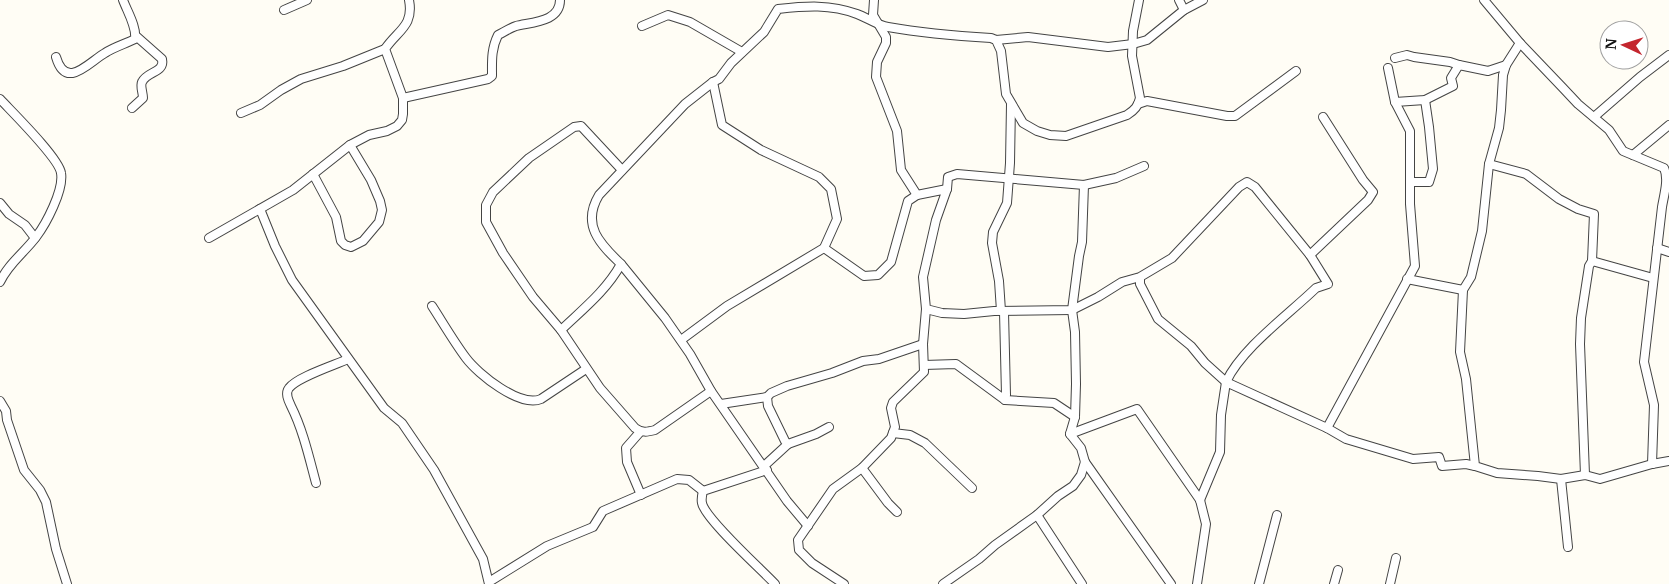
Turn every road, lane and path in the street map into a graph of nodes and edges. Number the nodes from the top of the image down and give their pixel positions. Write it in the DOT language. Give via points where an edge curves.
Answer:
graph roads {
  1 [pos="123,0"];
  2 [pos="307,0"];
  3 [pos="408,0"];
  4 [pos="560,0"];
  5 [pos="874,0"];
  6 [pos="1139,0"];
  7 [pos="1178,0"];
  8 [pos="1203,0"];
  9 [pos="1484,0"];
  10 [pos="284,10"];
  11 [pos="1184,10"];
  12 [pos="879,25"];
  13 [pos="642,26"];
  14 [pos="136,36"];
  15 [pos="996,40"];
  16 [pos="1520,43"];
  17 [pos="1132,44"];
  18 [pos="386,49"];
  19 [pos="742,52"];
  20 [pos="1669,55"];
  21 [pos="56,57"];
  22 [pos="1395,58"];
  23 [pos="1459,65"];
  24 [pos="1506,65"];
  25 [pos="1388,68"];
  26 [pos="1296,71"];
  27 [pos="713,82"];
  28 [pos="403,98"];
  29 [pos="0,99"];
  30 [pos="1425,100"];
  31 [pos="1395,102"];
  32 [pos="1011,104"];
  33 [pos="1138,104"];
  34 [pos="132,108"];
  35 [pos="241,113"];
  36 [pos="1323,117"];
  37 [pos="1594,117"];
  38 [pos="1669,125"];
  39 [pos="350,145"];
  40 [pos="1633,155"];
  41 [pos="1489,164"];
  42 [pos="1144,166"];
  43 [pos="622,170"];
  44 [pos="313,174"];
  45 [pos="1009,179"];
  46 [pos="1410,182"];
  47 [pos="1084,185"];
  48 [pos="947,189"];
  49 [pos="917,196"];
  50 [pos="0,202"];
  51 [pos="260,209"];
  52 [pos="36,238"];
  53 [pos="209,238"];
  54 [pos="824,248"];
  55 [pos="1657,248"];
  56 [pos="1669,252"];
  57 [pos="1310,255"];
  58 [pos="1592,261"];
  59 [pos="621,264"];
  60 [pos="1140,277"];
  61 [pos="1653,278"];
  62 [pos="1407,279"];
  63 [pos="0,282"];
  64 [pos="1462,290"];
  65 [pos="432,306"];
  66 [pos="926,309"];
  67 [pos="1072,310"];
  68 [pos="1001,311"];
  69 [pos="561,330"];
  70 [pos="681,340"];
  71 [pos="923,344"];
  72 [pos="348,359"];
  73 [pos="924,365"];
  74 [pos="586,368"];
  75 [pos="1226,382"];
  76 [pos="711,391"];
  77 [pos="767,397"];
  78 [pos="1005,400"];
  79 [pos="0,401"];
  80 [pos="721,404"];
  81 [pos="1075,417"];
  82 [pos="829,426"];
  83 [pos="1327,428"];
  84 [pos="640,432"];
  85 [pos="893,433"];
  86 [pos="1070,434"];
  87 [pos="788,444"];
  88 [pos="1669,461"];
  89 [pos="1085,462"];
  90 [pos="1652,464"];
  91 [pos="1475,466"];
  92 [pos="766,468"];
  93 [pos="862,468"];
  94 [pos="1585,475"];
  95 [pos="1561,479"];
  96 [pos="316,483"];
  97 [pos="972,488"];
  98 [pos="704,491"];
  99 [pos="641,495"];
  100 [pos="1200,500"];
  101 [pos="897,512"];
  102 [pos="1037,515"];
  103 [pos="1276,515"];
  104 [pos="808,526"];
  105 [pos="1568,547"];
  106 [pos="1396,558"];
  107 [pos="1338,570"];
  108 [pos="489,583"];
  109 [pos="1079,583"];
  110 [pos="67,584"];
  111 [pos="775,584"];
  112 [pos="844,584"];
  113 [pos="943,584"];
  114 [pos="1171,584"];
  115 [pos="1197,584"];
  116 [pos="1259,584"];
  117 [pos="1334,584"];
  118 [pos="1390,584"];
  1 -- 14 [label="street"];
  2 -- 10 [label="street"];
  3 -- 18 [label="street" via="409,22"];
  4 -- 28 [label="street" via="560,8 555,14 535,23 515,26 498,35 492,52 492,76 488,79"];
  5 -- 12 [label="street" via="873,15"];
  6 -- 17 [label="street"];
  7 -- 11 [label="street"];
  8 -- 11 [label="street"];
  9 -- 16 [label="street"];
  11 -- 17 [label="street" via="1147,40"];
  12 -- 15 [label="street"];
  12 -- 19 [label="street" via="858,14 829,6 778,9 764,32"];
  12 -- 49 [label="street" via="886,43 876,62 876,77 897,131 901,170"];
  13 -- 19 [label="street" via="668,14 690,22"];
  14 -- 21 [label="street" via="106,52 81,71 69,73"];
  14 -- 34 [label="street" via="163,63 144,79 141,85 143,98"];
  15 -- 17 [label="street" via="1028,37 1108,47"];
  15 -- 32 [label="street" via="1006,94"];
  16 -- 24 [label="street"];
  16 -- 37 [label="street"];
  17 -- 33 [label="street" via="1140,98"];
  18 -- 28 [label="street"];
  18 -- 35 [label="street" via="301,79"];
  19 -- 27 [label="street"];
  20 -- 37 [label="street"];
  22 -- 23 [label="street" via="1407,55"];
  23 -- 24 [label="street" via="1488,71"];
  23 -- 30 [label="street" via="1451,78 1453,86"];
  24 -- 41 [label="street" via="1498,128"];
  25 -- 31 [label="street"];
  26 -- 33 [label="street" via="1235,116 1147,101"];
  27 -- 43 [label="street" via="685,104"];
  27 -- 54 [label="street" via="722,125 761,150 819,177 831,189 837,219"];
  28 -- 39 [label="street" via="402,120 397,126"];
  29 -- 52 [label="street" via="59,166 59,192"];
  30 -- 31 [label="street"];
  30 -- 46 [label="street" via="1433,169 1429,182"];
  31 -- 46 [label="street" via="1410,131"];
  32 -- 33 [label="street" via="1023,123 1050,135 1066,136 1134,111"];
  32 -- 45 [label="street"];
  36 -- 57 [label="street" via="1372,192 1368,200"];
  37 -- 40 [label="street" via="1609,130 1623,151"];
  38 -- 40 [label="street"];
  39 -- 44 [label="street"];
  39 -- 44 [label="street" via="371,180 382,210 379,222 364,241 351,246 341,241 336,217"];
  40 -- 55 [label="street" via="1664,168 1668,175"];
  41 -- 58 [label="street" via="1526,174 1559,199 1594,214"];
  41 -- 64 [label="street" via="1482,231 1471,277"];
  42 -- 47 [label="street" via="1116,178"];
  43 -- 59 [label="street" via="599,195 592,214 594,229 604,248"];
  43 -- 69 [label="street" via="578,125 529,158 493,192 486,205 486,222 503,253 532,297"];
  44 -- 51 [label="street"];
  45 -- 47 [label="street"];
  45 -- 48 [label="street" via="957,174 948,177"];
  45 -- 68 [label="street" via="1007,203 993,232 992,243"];
  46 -- 62 [label="street" via="1414,266"];
  47 -- 67 [label="street" via="1082,242"];
  48 -- 49 [label="street"];
  48 -- 66 [label="street" via="923,277"];
  49 -- 54 [label="street" via="908,202 891,262 878,275 864,276"];
  50 -- 52 [label="street"];
  51 -- 53 [label="street"];
  51 -- 72 [label="street" via="292,280"];
  52 -- 63 [label="street" via="12,263"];
  54 -- 70 [label="street" via="727,306"];
  55 -- 56 [label="street"];
  55 -- 61 [label="street"];
  57 -- 60 [label="street" via="1255,186 1247,182 1238,187 1172,258"];
  57 -- 75 [label="street" via="1328,284 1316,288 1252,346"];
  58 -- 61 [label="street"];
  58 -- 94 [label="street" via="1581,318 1580,344"];
  59 -- 69 [label="street" via="598,297"];
  59 -- 70 [label="street"];
  60 -- 67 [label="street" via="1122,282"];
  60 -- 75 [label="street" via="1140,284 1158,320"];
  61 -- 90 [label="street" via="1644,362 1654,405"];
  62 -- 64 [label="street"];
  62 -- 83 [label="street"];
  64 -- 91 [label="street" via="1460,352"];
  65 -- 74 [label="street" via="477,370 525,400 540,399"];
  66 -- 68 [label="street" via="964,314"];
  66 -- 71 [label="street"];
  67 -- 68 [label="street"];
  67 -- 81 [label="street"];
  68 -- 78 [label="street" via="1004,312"];
  69 -- 74 [label="street"];
  70 -- 76 [label="street"];
  71 -- 73 [label="street"];
  71 -- 77 [label="street" via="858,362 788,386"];
  72 -- 96 [label="street" via="295,382 288,389"];
  72 -- 108 [label="street" via="384,408 402,423 430,464 483,559"];
  73 -- 78 [label="street" via="956,364"];
  73 -- 85 [label="street" via="922,376 893,402"];
  74 -- 84 [label="street"];
  75 -- 83 [label="street"];
  75 -- 100 [label="street" via="1220,452"];
  76 -- 80 [label="street"];
  76 -- 84 [label="street" via="656,430"];
  77 -- 80 [label="street"];
  77 -- 87 [label="street" via="768,406"];
  78 -- 81 [label="street" via="1054,403"];
  79 -- 110 [label="street" via="6,410 24,470 46,502"];
  80 -- 92 [label="street"];
  81 -- 86 [label="street"];
  82 -- 87 [label="street"];
  83 -- 91 [label="street" via="1346,439 1413,460 1439,457 1442,466"];
  84 -- 99 [label="street" via="626,448 627,462"];
  85 -- 93 [label="street"];
  85 -- 97 [label="street" via="910,435 925,444"];
  86 -- 89 [label="street" via="1081,448"];
  86 -- 100 [label="street" via="1138,409"];
  87 -- 92 [label="street"];
  88 -- 90 [label="street"];
  89 -- 102 [label="street" via="1082,475 1073,486"];
  89 -- 114 [label="street"];
  90 -- 94 [label="street" via="1600,479"];
  91 -- 95 [label="street" via="1498,473"];
  92 -- 98 [label="street"];
  92 -- 104 [label="street"];
  93 -- 101 [label="street"];
  93 -- 104 [label="street" via="833,489"];
  94 -- 95 [label="street"];
  95 -- 105 [label="street"];
  98 -- 99 [label="street" via="689,480 680,478"];
  98 -- 111 [label="street" via="702,504 712,519"];
  99 -- 108 [label="street" via="604,511 593,527 547,546"];
  100 -- 115 [label="street" via="1206,524"];
  102 -- 109 [label="street"];
  102 -- 113 [label="street"];
  103 -- 116 [label="street"];
  104 -- 112 [label="street" via="798,540 799,550 812,563"];
  106 -- 118 [label="street"];
  107 -- 117 [label="street"];
}
